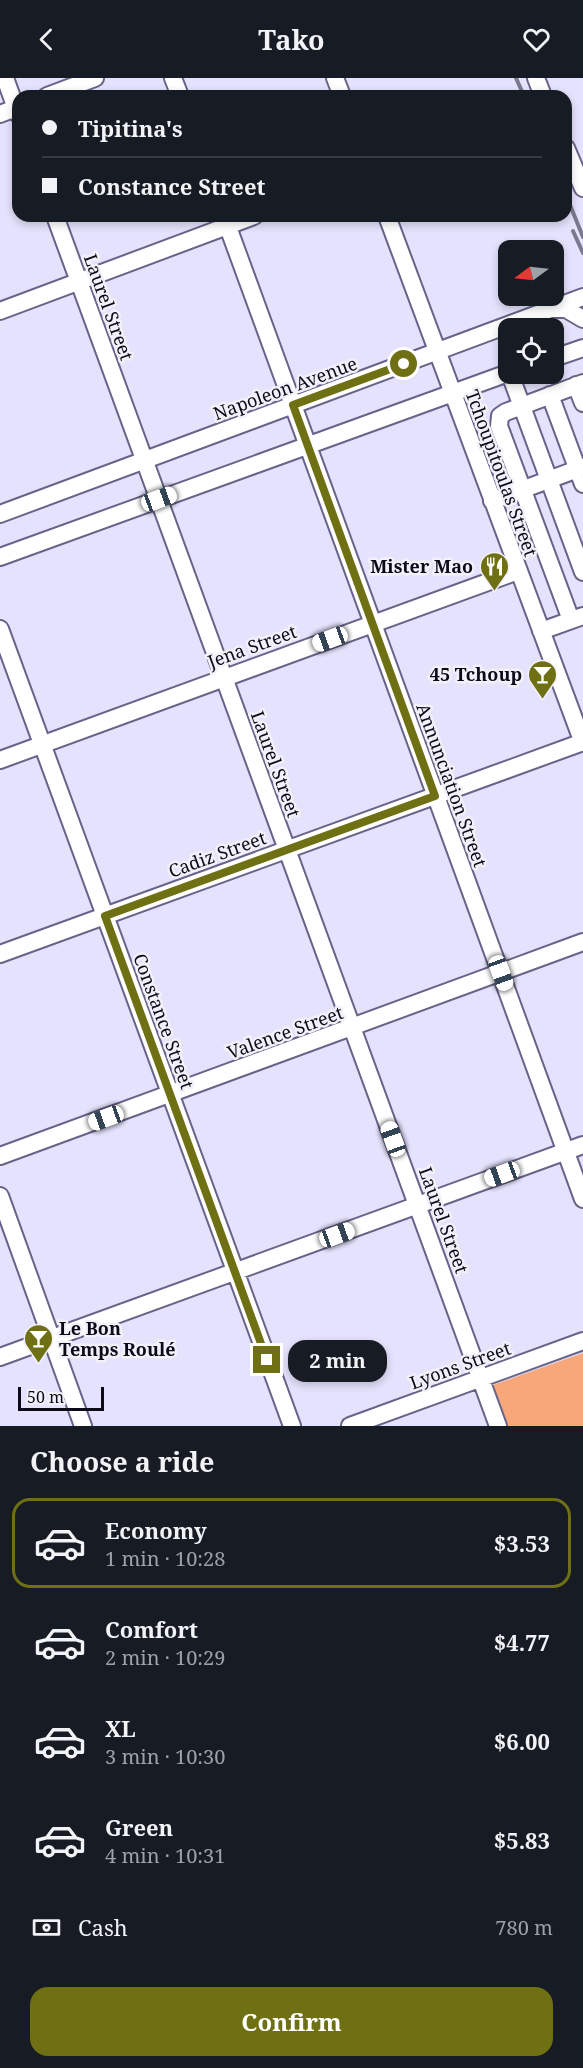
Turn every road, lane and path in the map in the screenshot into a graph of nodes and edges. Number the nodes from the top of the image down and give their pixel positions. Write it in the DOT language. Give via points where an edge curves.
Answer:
graph roads {
  1 [pos="5,78"];
  2 [pos="95,78"];
  3 [pos="63,90"];
  4 [pos="12,107"];
  5 [pos="572,162"];
  6 [pos="583,188"];
  7 [pos="57,222"];
  8 [pos="223,222"];
  9 [pos="225,222"];
  10 [pos="389,222"];
  11 [pos="79,281"];
  12 [pos="583,297"];
  13 [pos="549,309"];
  14 [pos="0,311"];
  15 [pos="583,320"];
  16 [pos="583,339"];
  17 [pos="438,352"];
  18 [pos="568,353"];
  19 [pos="498,377"];
  20 [pos="513,384"];
  21 [pos="580,384"];
  22 [pos="452,392"];
  23 [pos="550,395"];
  24 [pos="583,403"];
  25 [pos="293,405"];
  26 [pos="522,406"];
  27 [pos="307,445"];
  28 [pos="144,460"];
  29 [pos="581,473"];
  30 [pos="548,480"];
  31 [pos="522,489"];
  32 [pos="159,499"];
  33 [pos="492,501"];
  34 [pos="0,514"];
  35 [pos="0,557"];
  36 [pos="518,571"];
  37 [pos="583,573"];
  38 [pos="577,618"];
  39 [pos="373,624"];
  40 [pos="0,629"];
  41 [pos="541,631"];
  42 [pos="224,677"];
  43 [pos="583,742"];
  44 [pos="42,745"];
  45 [pos="0,759"];
  46 [pos="435,796"];
  47 [pos="286,850"];
  48 [pos="105,916"];
  49 [pos="583,942"];
  50 [pos="0,954"];
  51 [pos="501,973"];
  52 [pos="352,1028"];
  53 [pos="170,1094"];
  54 [pos="583,1145"];
  55 [pos="566,1151"];
  56 [pos="0,1156"];
  57 [pos="0,1196"];
  58 [pos="583,1199"];
  59 [pos="418,1205"];
  60 [pos="235,1272"];
  61 [pos="51,1339"];
  62 [pos="583,1341"];
  63 [pos="0,1357"];
  64 [pos="481,1378"];
  65 [pos="83,1426"];
  66 [pos="292,1426"];
  67 [pos="350,1426"];
  68 [pos="498,1426"];
  1 -- 4 [label="street"];
  2 -- 3 [label="street"];
  5 -- 6 [label="street"];
  7 -- 11 [label="street, Laurel Street"];
  8 -- 11 [label="street"];
  9 -- 25 [label="street, Annunciation Street"];
  10 -- 17 [label="street, Tchoupitoulas Street"];
  11 -- 14 [label="street"];
  11 -- 28 [label="street, Laurel Street"];
  12 -- 13 [label="street, Napoleon Avenue"];
  13 -- 15 [label="street" via="566,309"];
  13 -- 17 [label="street, Napoleon Avenue"];
  16 -- 18 [label="street"];
  17 -- 22 [label="street, Tchoupitoulas Street"];
  17 -- 25 [label="street, Napoleon Avenue"];
  19 -- 22 [label="street"];
  20 -- 26 [label="street"];
  21 -- 23 [label="street"];
  21 -- 24 [label="street"];
  22 -- 27 [label="street"];
  22 -- 33 [label="street, Tchoupitoulas Street"];
  23 -- 26 [label="street"];
  23 -- 29 [label="street"];
  25 -- 27 [label="street, Annunciation Street"];
  25 -- 28 [label="street, Napoleon Avenue"];
  26 -- 30 [label="street"];
  26 -- 31 [label="street" via="500,416 499,426"];
  27 -- 32 [label="street"];
  27 -- 39 [label="street, Annunciation Street"];
  28 -- 32 [label="street, Laurel Street"];
  28 -- 34 [label="street, Napoleon Avenue"];
  29 -- 30 [label="street"];
  30 -- 31 [label="street"];
  30 -- 37 [label="street"];
  31 -- 33 [label="street"];
  31 -- 38 [label="street"];
  32 -- 35 [label="street"];
  32 -- 42 [label="street, Laurel Street"];
  33 -- 36 [label="street, Tchoupitoulas Street"];
  36 -- 39 [label="street, Jena Street"];
  36 -- 41 [label="street, Tchoupitoulas Street"];
  38 -- 41 [label="street"];
  39 -- 42 [label="street, Jena Street"];
  39 -- 46 [label="street, Annunciation Street"];
  40 -- 44 [label="street, Constance Street"];
  41 -- 43 [label="street, Tchoupitoulas Street"];
  42 -- 44 [label="street, Jena Street"];
  42 -- 47 [label="street, Laurel Street"];
  43 -- 46 [label="street, Cadiz Street"];
  44 -- 45 [label="street, Jena Street"];
  44 -- 48 [label="street, Constance Street"];
  46 -- 47 [label="street, Cadiz Street"];
  46 -- 51 [label="street, Annunciation Street"];
  47 -- 48 [label="street, Cadiz Street"];
  47 -- 52 [label="street, Laurel Street"];
  48 -- 50 [label="street, Cadiz Street"];
  48 -- 53 [label="street, Constance Street"];
  49 -- 51 [label="street, Valence Street"];
  51 -- 52 [label="street, Valence Street"];
  51 -- 55 [label="street, Annunciation Street"];
  52 -- 53 [label="street, Valence Street"];
  52 -- 59 [label="street, Laurel Street"];
  53 -- 56 [label="street, Valence Street"];
  53 -- 60 [label="street, Constance Street"];
  54 -- 55 [label="street"];
  55 -- 58 [label="street, Annunciation Street"];
  55 -- 59 [label="street"];
  57 -- 61 [label="street"];
  59 -- 60 [label="street"];
  59 -- 64 [label="street, Laurel Street"];
  60 -- 61 [label="street"];
  60 -- 66 [label="street, Constance Street"];
  61 -- 63 [label="street"];
  61 -- 65 [label="street"];
  62 -- 64 [label="street, Lyons Street"];
  64 -- 67 [label="street, Lyons Street"];
  64 -- 68 [label="street, Laurel Street"];
}
